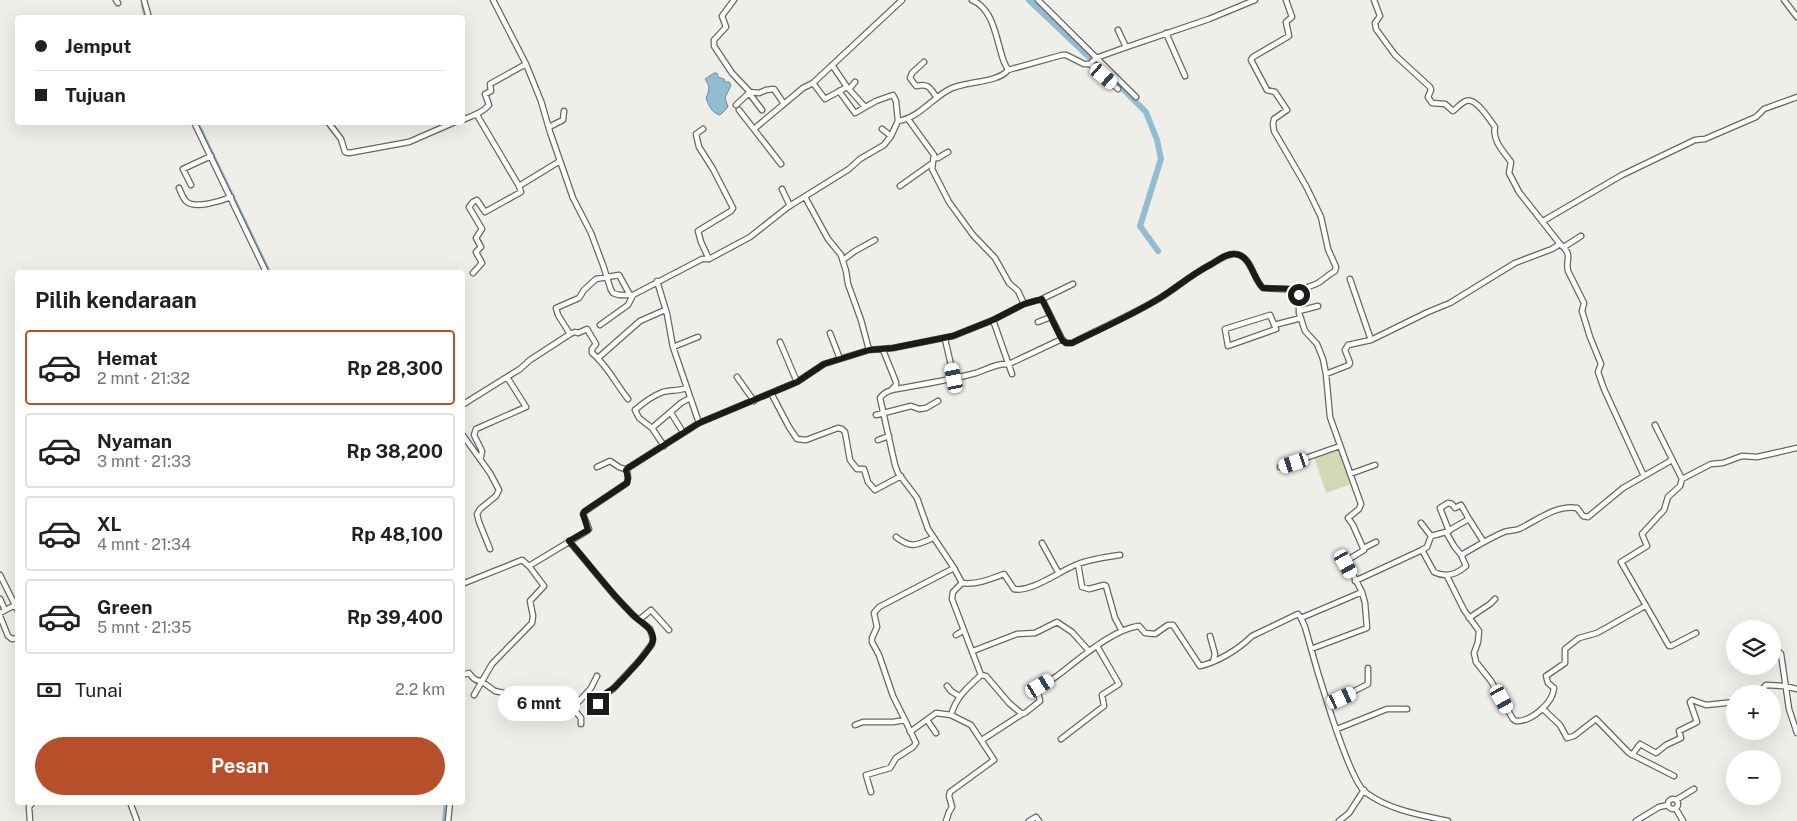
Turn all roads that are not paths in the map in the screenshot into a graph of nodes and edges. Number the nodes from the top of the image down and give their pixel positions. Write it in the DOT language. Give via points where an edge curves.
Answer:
graph roads {
  1 [pos="144,0"];
  2 [pos="492,0"];
  3 [pos="734,0"];
  4 [pos="902,0"];
  5 [pos="972,0"];
  6 [pos="986,0"];
  7 [pos="1038,0"];
  8 [pos="1255,0"];
  9 [pos="1286,0"];
  10 [pos="1374,0"];
  11 [pos="1784,0"];
  12 [pos="981,4"];
  13 [pos="148,15"];
  14 [pos="1797,17"];
  15 [pos="1118,30"];
  16 [pos="1166,33"];
  17 [pos="1126,47"];
  18 [pos="1093,61"];
  19 [pos="924,62"];
  20 [pos="526,64"];
  21 [pos="832,66"];
  22 [pos="1008,70"];
  23 [pos="1185,76"];
  24 [pos="855,82"];
  25 [pos="813,83"];
  26 [pos="848,88"];
  27 [pos="1118,89"];
  28 [pos="839,91"];
  29 [pos="749,93"];
  30 [pos="1136,97"];
  31 [pos="1797,97"];
  32 [pos="937,98"];
  33 [pos="784,104"];
  34 [pos="736,105"];
  35 [pos="865,107"];
  36 [pos="739,110"];
  37 [pos="762,110"];
  38 [pos="564,111"];
  39 [pos="476,115"];
  40 [pos="465,119"];
  41 [pos="908,119"];
  42 [pos="561,121"];
  43 [pos="898,121"];
  44 [pos="196,125"];
  45 [pos="330,125"];
  46 [pos="448,125"];
  47 [pos="549,127"];
  48 [pos="564,127"];
  49 [pos="703,129"];
  50 [pos="754,129"];
  51 [pos="882,129"];
  52 [pos="891,136"];
  53 [pos="948,152"];
  54 [pos="211,156"];
  55 [pos="935,158"];
  56 [pos="560,161"];
  57 [pos="782,164"];
  58 [pos="931,164"];
  59 [pos="191,185"];
  60 [pos="519,186"];
  61 [pos="900,186"];
  62 [pos="179,188"];
  63 [pos="782,189"];
  64 [pos="805,197"];
  65 [pos="231,198"];
  66 [pos="790,206"];
  67 [pos="1543,221"];
  68 [pos="1581,236"];
  69 [pos="875,240"];
  70 [pos="1562,246"];
  71 [pos="709,259"];
  72 [pos="843,260"];
  73 [pos="265,270"];
  74 [pos="474,273"];
  75 [pos="607,276"];
  76 [pos="1350,279"];
  77 [pos="657,282"];
  78 [pos="1073,284"];
  79 [pos="1299,289"];
  80 [pos="631,295"];
  81 [pos="1042,299"];
  82 [pos="1024,304"];
  83 [pos="1318,306"];
  84 [pos="665,310"];
  85 [pos="1299,311"];
  86 [pos="1051,317"];
  87 [pos="1301,318"];
  88 [pos="993,320"];
  89 [pos="1038,322"];
  90 [pos="600,325"];
  91 [pos="1274,325"];
  92 [pos="830,333"];
  93 [pos="570,334"];
  94 [pos="698,337"];
  95 [pos="945,339"];
  96 [pos="1062,340"];
  97 [pos="1370,340"];
  98 [pos="780,342"];
  99 [pos="673,347"];
  100 [pos="869,350"];
  101 [pos="883,350"];
  102 [pos="598,358"];
  103 [pos="840,359"];
  104 [pos="1009,364"];
  105 [pos="1012,374"];
  106 [pos="1326,374"];
  107 [pos="737,376"];
  108 [pos="507,377"];
  109 [pos="954,378"];
  110 [pos="797,382"];
  111 [pos="687,388"];
  112 [pos="892,389"];
  113 [pos="771,393"];
  114 [pos="690,398"];
  115 [pos="628,399"];
  116 [pos="754,401"];
  117 [pos="938,402"];
  118 [pos="465,403"];
  119 [pos="671,413"];
  120 [pos="883,414"];
  121 [pos="876,415"];
  122 [pos="699,423"];
  123 [pos="1655,425"];
  124 [pos="652,428"];
  125 [pos="683,431"];
  126 [pos="889,436"];
  127 [pos="465,438"];
  128 [pos="878,440"];
  129 [pos="664,446"];
  130 [pos="1340,446"];
  131 [pos="1797,448"];
  132 [pos="477,455"];
  133 [pos="1672,460"];
  134 [pos="1375,465"];
  135 [pos="597,467"];
  136 [pos="1280,467"];
  137 [pos="626,470"];
  138 [pos="1350,474"];
  139 [pos="901,476"];
  140 [pos="1644,476"];
  141 [pos="1682,479"];
  142 [pos="1469,519"];
  143 [pos="1421,523"];
  144 [pos="1448,532"];
  145 [pos="1431,536"];
  146 [pos="896,537"];
  147 [pos="933,538"];
  148 [pos="569,541"];
  149 [pos="1483,541"];
  150 [pos="1376,542"];
  151 [pos="1042,543"];
  152 [pos="1364,548"];
  153 [pos="490,549"];
  154 [pos="1422,550"];
  155 [pos="1120,555"];
  156 [pos="1462,556"];
  157 [pos="1078,564"];
  158 [pos="530,566"];
  159 [pos="955,569"];
  160 [pos="1058,572"];
  161 [pos="0,575"];
  162 [pos="1447,576"];
  163 [pos="1355,580"];
  164 [pos="465,583"];
  165 [pos="962,583"];
  166 [pos="1362,592"];
  167 [pos="0,599"];
  168 [pos="1495,599"];
  169 [pos="15,605"];
  170 [pos="1645,606"];
  171 [pos="6,610"];
  172 [pos="0,614"];
  173 [pos="1301,618"];
  174 [pos="1469,618"];
  175 [pos="639,620"];
  176 [pos="1367,628"];
  177 [pos="669,630"];
  178 [pos="964,630"];
  179 [pos="1122,631"];
  180 [pos="1696,633"];
  181 [pos="1368,634"];
  182 [pos="956,635"];
  183 [pos="1210,636"];
  184 [pos="15,638"];
  185 [pos="1097,646"];
  186 [pos="1311,649"];
  187 [pos="973,651"];
  188 [pos="1089,651"];
  189 [pos="1781,654"];
  190 [pos="1213,662"];
  191 [pos="1368,668"];
  192 [pos="465,674"];
  193 [pos="982,675"];
  194 [pos="597,676"];
  195 [pos="481,681"];
  196 [pos="947,686"];
  197 [pos="1781,686"];
  198 [pos="1785,686"];
  199 [pos="1797,689"];
  200 [pos="589,691"];
  201 [pos="474,695"];
  202 [pos="959,696"];
  203 [pos="599,698"];
  204 [pos="1726,703"];
  205 [pos="1329,704"];
  206 [pos="573,708"];
  207 [pos="1407,709"];
  208 [pos="1543,709"];
  209 [pos="601,711"];
  210 [pos="1022,714"];
  211 [pos="951,715"];
  212 [pos="905,720"];
  213 [pos="927,720"];
  214 [pos="581,724"];
  215 [pos="855,725"];
  216 [pos="1337,729"];
  217 [pos="910,732"];
  218 [pos="936,733"];
  219 [pos="1797,733"];
  220 [pos="1061,739"];
  221 [pos="982,740"];
  222 [pos="1632,756"];
  223 [pos="1674,776"];
  224 [pos="1694,789"];
  225 [pos="1364,790"];
  226 [pos="871,792"];
  227 [pos="1676,800"];
  228 [pos="30,805"];
  229 [pos="131,805"];
  230 [pos="450,805"];
  231 [pos="1668,805"];
  232 [pos="1676,809"];
  233 [pos="30,821"];
  234 [pos="136,821"];
  235 [pos="448,821"];
  236 [pos="946,821"];
  237 [pos="1029,821"];
  238 [pos="1039,821"];
  239 [pos="1339,821"];
  240 [pos="1448,821"];
  241 [pos="1636,821"];
  242 [pos="1683,821"];
  1 -- 13 [label="street"];
  2 -- 20 [label="street"];
  3 -- 29 [label="street" via="722,16 726,27 713,42"];
  4 -- 21 [label="street"];
  5 -- 12 [label="street"];
  6 -- 12 [label="street"];
  7 -- 18 [label="street"];
  8 -- 16 [label="street"];
  9 -- 79 [label="street" via="1292,17 1286,22 1289,36 1251,60 1267,90 1275,92 1287,110 1274,120 1273,126 1321,217 1336,270 1320,282"];
  10 -- 67 [label="street" via="1380,16 1375,23 1376,29 1395,56 1430,87 1428,97 1432,104 1445,104 1453,111 1470,100 1480,106 1495,127 1499,145 1511,162 1509,173 1512,181 1522,198"];
  11 -- 14 [label="street"];
  12 -- 22 [label="street"];
  15 -- 17 [label="street"];
  16 -- 17 [label="street"];
  16 -- 23 [label="street"];
  17 -- 18 [label="street"];
  18 -- 22 [label="street" via="1084,64 1062,55"];
  18 -- 27 [label="street"];
  18 -- 30 [label="street"];
  19 -- 32 [label="street" via="910,78 916,86 928,86"];
  20 -- 39 [label="street" via="496,86 490,85 491,91 485,94 489,106"];
  20 -- 47 [label="street"];
  21 -- 25 [label="street"];
  21 -- 26 [label="street"];
  22 -- 32 [label="street" via="1000,76 951,88"];
  24 -- 26 [label="street"];
  25 -- 28 [label="street" via="825,98"];
  25 -- 33 [label="street"];
  26 -- 28 [label="street"];
  26 -- 35 [label="street"];
  28 -- 35 [label="street" via="855,113"];
  29 -- 33 [label="street" via="774,89"];
  29 -- 34 [label="street"];
  29 -- 37 [label="street"];
  31 -- 67 [label="street" via="1622,175"];
  32 -- 41 [label="street"];
  33 -- 50 [label="street"];
  35 -- 43 [label="street" via="893,95"];
  36 -- 50 [label="street"];
  38 -- 42 [label="street"];
  39 -- 40 [label="street"];
  39 -- 60 [label="street"];
  41 -- 43 [label="street"];
  41 -- 55 [label="street"];
  42 -- 47 [label="street"];
  42 -- 48 [label="street"];
  43 -- 52 [label="street"];
  44 -- 54 [label="street"];
  45 -- 46 [label="street" via="341,139 345,152 349,153 404,143"];
  47 -- 56 [label="street"];
  49 -- 71 [label="street" via="696,134 698,147 733,208 698,232"];
  50 -- 57 [label="street"];
  51 -- 52 [label="street"];
  52 -- 64 [label="street" via="879,148"];
  53 -- 55 [label="street"];
  54 -- 59 [label="street" via="183,168"];
  54 -- 65 [label="street"];
  55 -- 58 [label="street"];
  56 -- 60 [label="street"];
  56 -- 75 [label="street"];
  58 -- 61 [label="street"];
  58 -- 82 [label="street" via="957,214 995,258"];
  60 -- 74 [label="street" via="521,192 485,212 477,200 469,207 482,231 476,238 481,247 476,252 482,263"];
  62 -- 65 [label="street" via="193,204"];
  63 -- 66 [label="street"];
  64 -- 66 [label="street"];
  64 -- 72 [label="street"];
  65 -- 73 [label="street"];
  66 -- 71 [label="street" via="750,237"];
  67 -- 70 [label="street"];
  68 -- 70 [label="street"];
  69 -- 72 [label="street"];
  70 -- 97 [label="street" via="1515,264 1450,303"];
  70 -- 140 [label="street" via="1570,255 1568,271 1584,303 1582,311 1601,364 1598,372 1604,389"];
  71 -- 77 [label="street" via="702,259"];
  72 -- 100 [label="street"];
  75 -- 80 [label="street" via="619,275"];
  75 -- 80 [label="street" via="613,293"];
  75 -- 93 [label="street" via="596,279 579,298 556,308"];
  76 -- 97 [label="street"];
  77 -- 80 [label="street"];
  77 -- 84 [label="street"];
  78 -- 81 [label="street"];
  79 -- 85 [label="street"];
  79 -- 96 [label="street" via="1263,288 1242,256 1227,255 1159,298 1098,330 1069,344"];
  80 -- 90 [label="street" via="628,305"];
  81 -- 82 [label="street"];
  81 -- 86 [label="street"];
  82 -- 88 [label="street"];
  83 -- 85 [label="street"];
  84 -- 99 [label="street"];
  84 -- 102 [label="street" via="640,321"];
  85 -- 87 [label="street"];
  86 -- 89 [label="street"];
  86 -- 96 [label="street"];
  87 -- 91 [label="street"];
  87 -- 106 [label="street" via="1305,331 1317,344"];
  88 -- 95 [label="street"];
  88 -- 104 [label="street"];
  91 -- 91 [label="street" via="1276,329 1228,346 1225,329 1270,315"];
  92 -- 103 [label="street"];
  93 -- 102 [label="street" via="588,329 596,344 592,351"];
  93 -- 108 [label="street"];
  94 -- 99 [label="street"];
  95 -- 101 [label="street"];
  95 -- 109 [label="street"];
  96 -- 104 [label="street"];
  97 -- 106 [label="street" via="1348,345 1345,350 1349,366"];
  98 -- 110 [label="street"];
  99 -- 111 [label="street"];
  100 -- 101 [label="street"];
  100 -- 103 [label="street"];
  101 -- 112 [label="street" via="896,382"];
  102 -- 115 [label="street"];
  103 -- 110 [label="street" via="824,364"];
  104 -- 105 [label="street"];
  104 -- 109 [label="street" via="1002,363"];
  106 -- 130 [label="street" via="1330,417"];
  107 -- 116 [label="street"];
  108 -- 118 [label="street"];
  108 -- 132 [label="street" via="526,407 476,429 474,435 482,451 481,457"];
  109 -- 112 [label="street"];
  110 -- 113 [label="street"];
  111 -- 114 [label="street"];
  111 -- 124 [label="street" via="663,392 635,410 638,418"];
  112 -- 120 [label="street" via="880,398"];
  113 -- 116 [label="street"];
  113 -- 139 [label="street" via="797,439 806,440 842,428 850,460 856,469 864,469 874,490"];
  114 -- 119 [label="street"];
  114 -- 122 [label="street"];
  116 -- 122 [label="street"];
  117 -- 120 [label="street" via="926,408 911,406"];
  119 -- 124 [label="street"];
  119 -- 125 [label="street"];
  120 -- 121 [label="street"];
  120 -- 126 [label="street"];
  122 -- 125 [label="street"];
  123 -- 133 [label="street"];
  124 -- 129 [label="street"];
  125 -- 129 [label="street"];
  126 -- 128 [label="street"];
  126 -- 139 [label="street" via="895,465"];
  127 -- 132 [label="street"];
  129 -- 137 [label="street"];
  130 -- 136 [label="street"];
  130 -- 138 [label="street"];
  131 -- 141 [label="street" via="1711,464"];
  132 -- 153 [label="street" via="499,490 477,514"];
  133 -- 140 [label="street"];
  133 -- 141 [label="street"];
  134 -- 138 [label="street"];
  135 -- 137 [label="street" via="610,461"];
  137 -- 148 [label="street" via="627,483 585,511 588,530"];
  138 -- 152 [label="street" via="1361,504 1348,518"];
  139 -- 147 [label="street" via="917,498"];
  140 -- 149 [label="street" via="1623,488 1588,517 1572,507 1551,512 1519,529"];
  141 -- 170 [label="street" via="1680,486 1668,497 1664,510 1642,533 1647,546 1621,562"];
  142 -- 144 [label="street"];
  142 -- 144 [label="street" via="1461,505 1455,508 1448,503 1440,508"];
  142 -- 149 [label="street"];
  143 -- 145 [label="street"];
  144 -- 145 [label="street"];
  144 -- 156 [label="street"];
  145 -- 154 [label="street" via="1427,547"];
  146 -- 147 [label="street" via="910,545"];
  147 -- 159 [label="street"];
  148 -- 158 [label="street"];
  148 -- 175 [label="street"];
  149 -- 156 [label="street"];
  150 -- 152 [label="street"];
  151 -- 160 [label="street"];
  152 -- 163 [label="street" via="1346,561"];
  154 -- 162 [label="street" via="1434,572"];
  154 -- 163 [label="street"];
  155 -- 157 [label="street"];
  156 -- 162 [label="street" via="1466,566"];
  157 -- 160 [label="street"];
  157 -- 179 [label="street" via="1082,587 1106,586"];
  158 -- 164 [label="street" via="522,560"];
  158 -- 195 [label="street" via="544,586 530,601 532,623 492,664"];
  159 -- 165 [label="street"];
  159 -- 212 [label="street" via="879,606 874,613 877,627 872,642"];
  160 -- 165 [label="street" via="1041,584 1019,590 1014,589 1004,574 972,584"];
  161 -- 169 [label="street"];
  162 -- 174 [label="street"];
  163 -- 166 [label="street"];
  165 -- 178 [label="street" via="953,592 952,599"];
  166 -- 173 [label="street"];
  166 -- 176 [label="street"];
  167 -- 171 [label="street"];
  168 -- 174 [label="street"];
  169 -- 171 [label="street"];
  170 -- 180 [label="street" via="1669,646"];
  170 -- 208 [label="street" via="1564,649 1565,663 1546,676 1554,690"];
  171 -- 172 [label="street"];
  172 -- 184 [label="street" via="9,637"];
  173 -- 186 [label="street"];
  173 -- 190 [label="street" via="1296,615 1252,636"];
  174 -- 208 [label="street" via="1479,631 1474,653 1476,662 1513,719 1520,722"];
  175 -- 177 [label="street" via="651,610"];
  175 -- 203 [label="street" via="652,632 652,644 620,682"];
  176 -- 181 [label="street"];
  176 -- 186 [label="street"];
  178 -- 182 [label="street"];
  178 -- 187 [label="street"];
  179 -- 185 [label="street"];
  179 -- 190 [label="street" via="1139,626 1145,633 1155,634 1173,625 1199,665"];
  183 -- 190 [label="street" via="1215,654"];
  185 -- 188 [label="street"];
  185 -- 220 [label="street" via="1119,684 1102,695 1104,706"];
  186 -- 205 [label="street"];
  187 -- 188 [label="street" via="1059,622"];
  187 -- 193 [label="street"];
  188 -- 210 [label="street" via="1037,688 1040,702"];
  189 -- 198 [label="street"];
  191 -- 205 [label="street" via="1368,684"];
  192 -- 195 [label="street" via="469,673"];
  193 -- 202 [label="street"];
  193 -- 210 [label="street"];
  194 -- 200 [label="street"];
  195 -- 201 [label="street"];
  195 -- 206 [label="street" via="494,691"];
  196 -- 202 [label="street"];
  197 -- 198 [label="street"];
  198 -- 199 [label="street"];
  198 -- 219 [label="street"];
  200 -- 203 [label="street"];
  200 -- 206 [label="street"];
  202 -- 211 [label="street"];
  203 -- 209 [label="street"];
  204 -- 222 [label="street" via="1706,705 1692,700 1697,722 1678,732 1681,738 1656,753 1640,744"];
  205 -- 216 [label="street"];
  206 -- 214 [label="street" via="581,718"];
  207 -- 216 [label="street" via="1388,709"];
  208 -- 222 [label="street" via="1560,725 1567,738 1596,719"];
  210 -- 221 [label="street"];
  211 -- 213 [label="street" via="936,713"];
  211 -- 221 [label="street" via="971,725"];
  212 -- 215 [label="street"];
  212 -- 217 [label="street"];
  213 -- 217 [label="street"];
  213 -- 218 [label="street"];
  216 -- 225 [label="street" via="1354,776"];
  217 -- 226 [label="street" via="916,742 913,747 896,758 888,770 866,775"];
  221 -- 236 [label="street" via="994,760 950,792 952,807"];
  222 -- 223 [label="street"];
  224 -- 227 [label="street"];
  225 -- 239 [label="street" via="1349,813"];
  225 -- 240 [label="street" via="1406,811"];
  227 -- 231 [label="street" via="1672,799"];
  227 -- 232 [label="street"];
  228 -- 233 [label="street"];
  229 -- 234 [label="street"];
  230 -- 235 [label="street"];
  231 -- 232 [label="street"];
  231 -- 241 [label="street"];
  232 -- 242 [label="street"];
  237 -- 238 [label="street" via="1036,817"];
}
